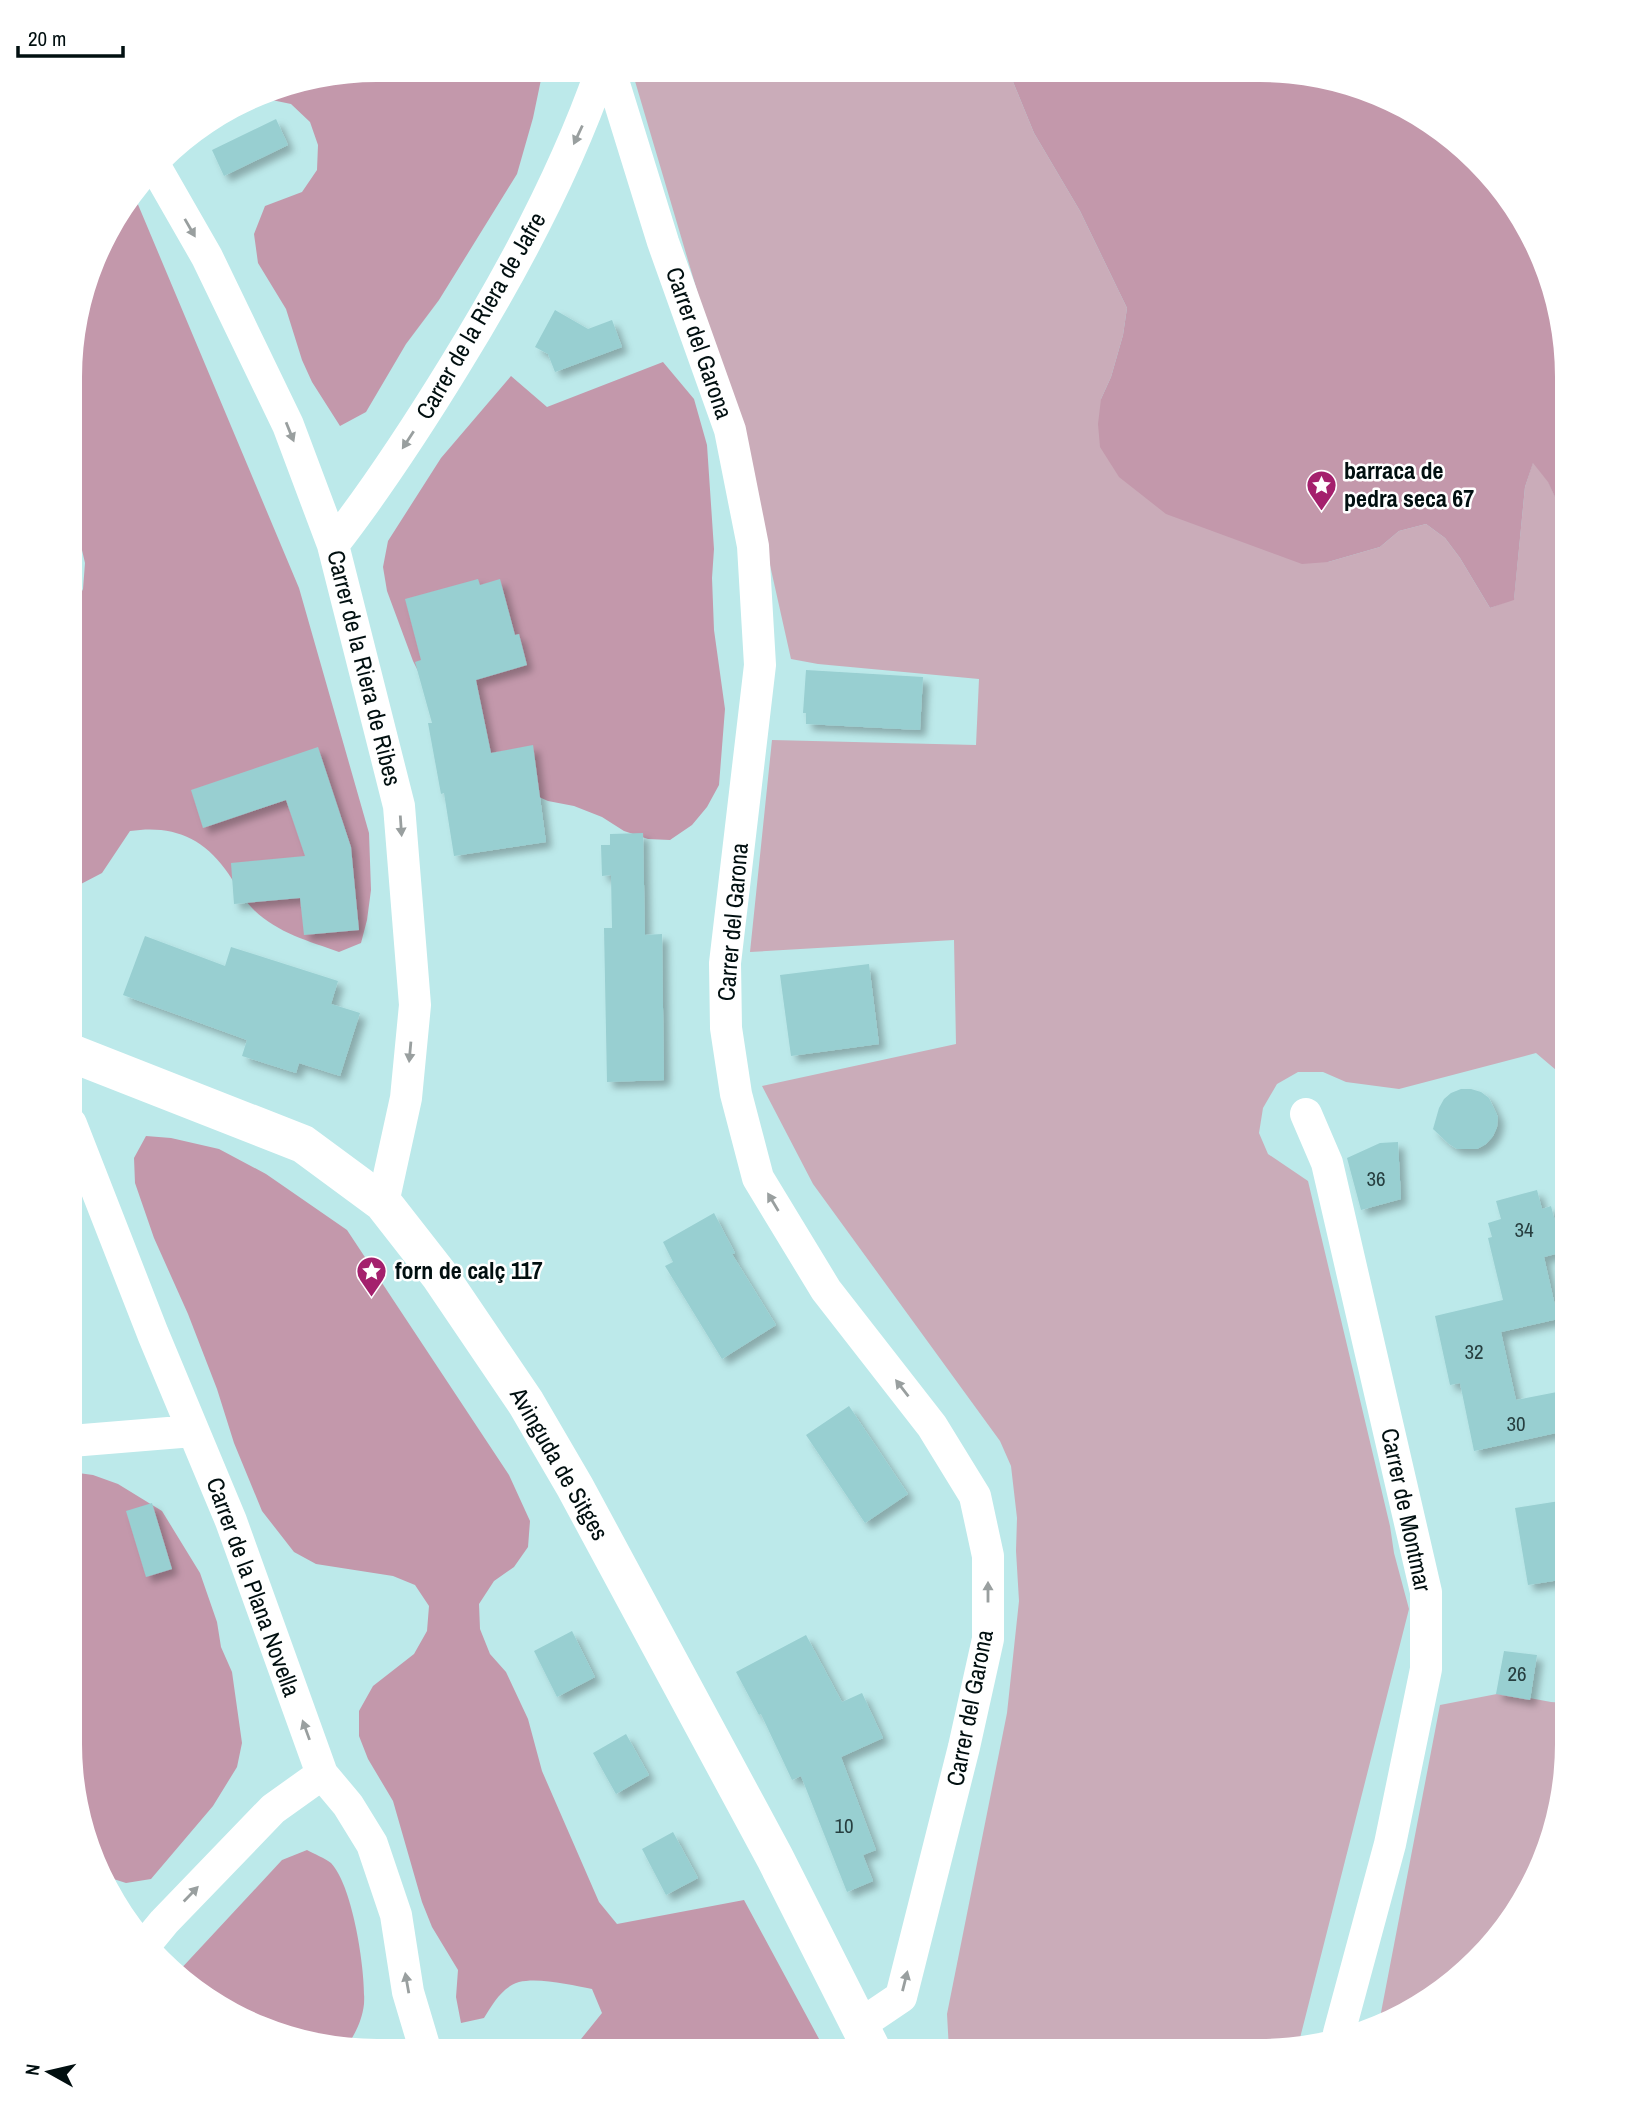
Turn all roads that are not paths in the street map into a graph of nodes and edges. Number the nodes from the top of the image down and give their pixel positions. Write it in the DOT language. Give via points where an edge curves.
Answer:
graph roads {
  1 [pos="597,82"];
  2 [pos="613,82"];
  3 [pos="161,177"];
  4 [pos="333,545"];
  5 [pos="82,1057"];
  6 [pos="1306,1114"];
  7 [pos="82,1152"];
  8 [pos="383,1203"];
  9 [pos="193,1431"];
  10 [pos="82,1440"];
  11 [pos="322,1774"];
  12 [pos="153,1935"];
  13 [pos="1340,2028"];
  14 [pos="865,2038"];
  15 [pos="422,2039"];
  1 -- 4 [label="street, Carrer de la Riera de Jafre, one-way" via="543,209 489,310 409,440"];
  14 -- 2 [label="street, Carrer del Garona, one-way" via="901,1997 988,1639 988,1556 975,1496 932,1426 826,1290 758,1178 736,1094 726,1028 725,963 760,665 753,546 730,430 663,242"];
  3 -- 4 [label="street, Carrer de la Riera de Ribes, one-way" via="207,257 288,425"];
  4 -- 8 [label="street, Carrer de la Riera de Ribes, one-way" via="399,806 415,1005 406,1098"];
  5 -- 8 [label="street, Avinguda de Sitges" via="303,1144"];
  6 -- 13 [label="street, Carrer de Montmar" via="1326,1163 1426,1592 1426,1669 1390,1844"];
  7 -- 9 [label="street, Carrer de la Plana Novella"];
  8 -- 14 [label="street, Avinguda de Sitges" via="440,1276 526,1403 775,1858"];
  9 -- 10 [label="street"];
  11 -- 9 [label="street, Carrer de la Plana Novella, one-way" via="231,1521"];
  12 -- 11 [label="street, one-way" via="273,1809"];
  15 -- 11 [label="street, Carrer de la Plana Novella, one-way" via="408,1992 396,1915 372,1844"];
}
